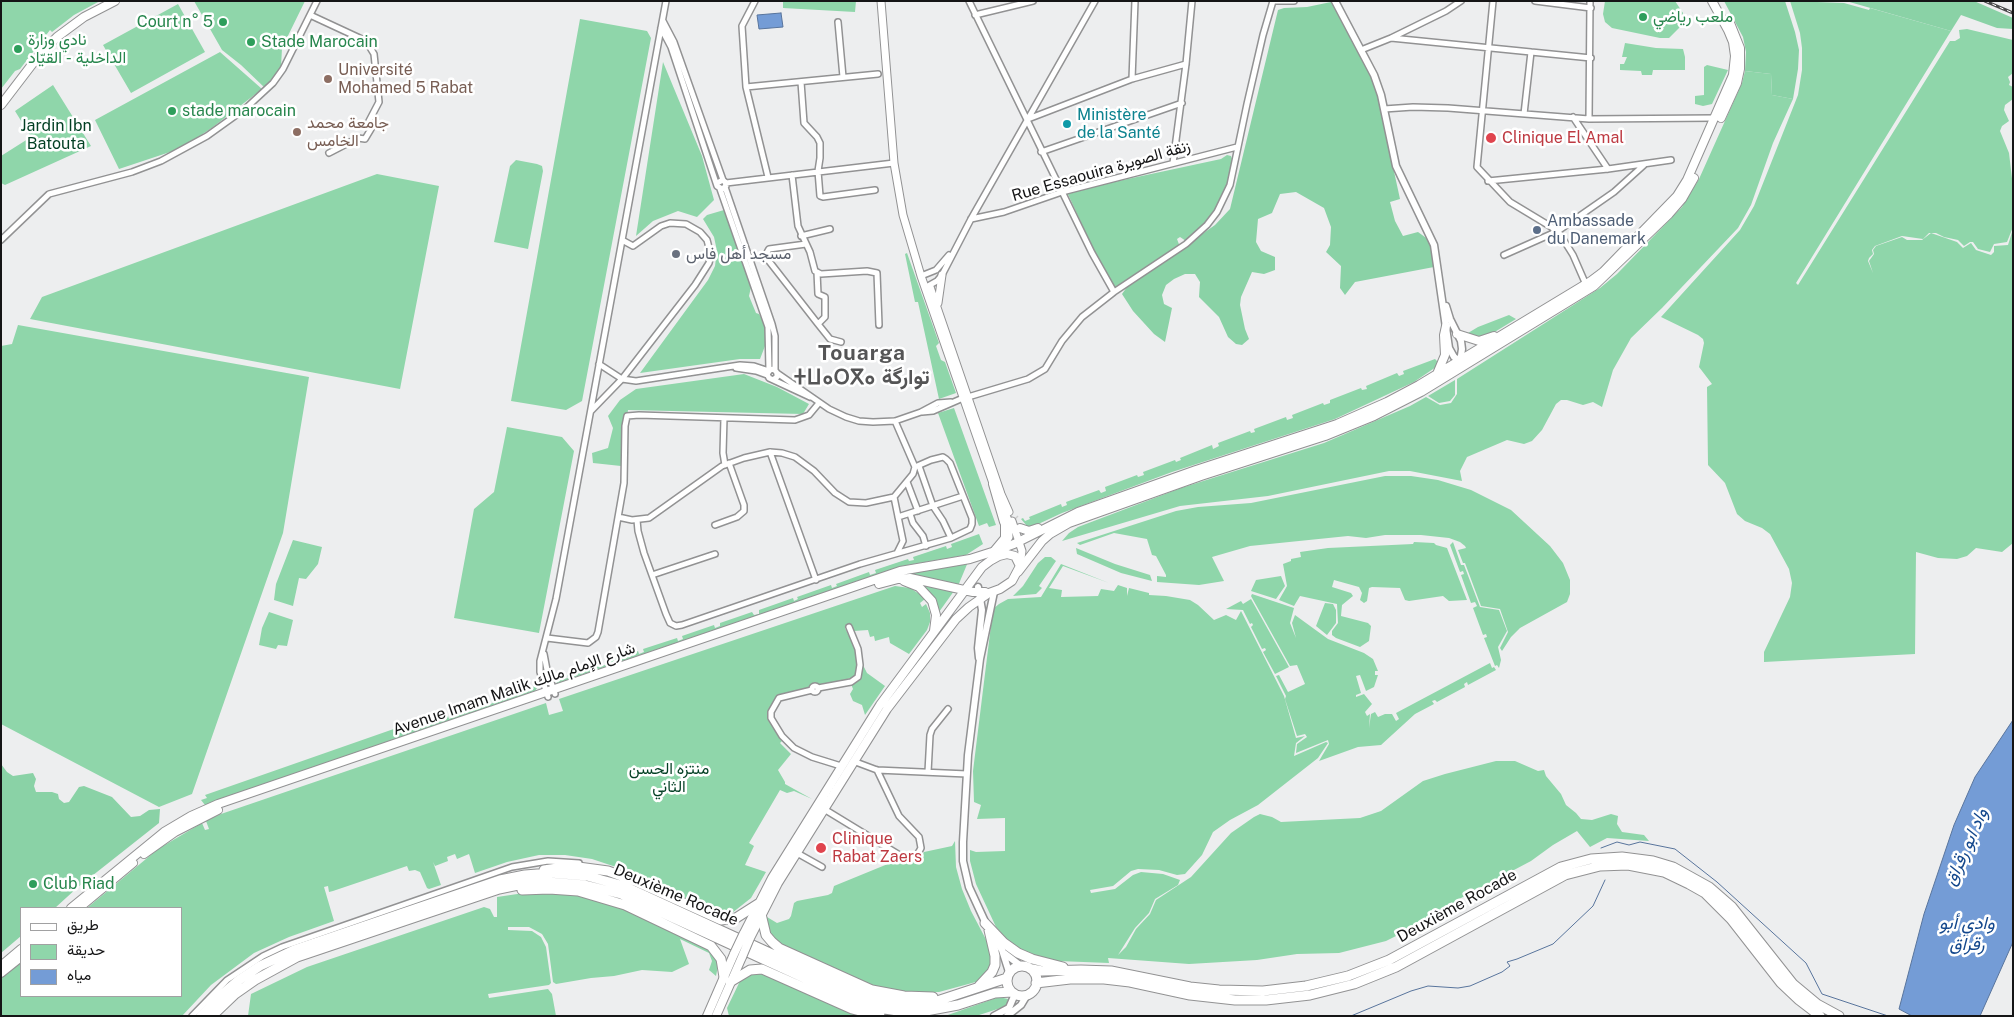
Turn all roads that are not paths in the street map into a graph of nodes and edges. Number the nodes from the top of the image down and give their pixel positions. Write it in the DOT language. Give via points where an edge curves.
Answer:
graph roads {
  1 [pos="115,1"];
  2 [pos="317,1"];
  3 [pos="666,1"];
  4 [pos="755,1"];
  5 [pos="881,1"];
  6 [pos="969,1"];
  7 [pos="1033,1"];
  8 [pos="1094,1"];
  9 [pos="1134,1"];
  10 [pos="1192,1"];
  11 [pos="1274,1"];
  12 [pos="1294,1"];
  13 [pos="1335,1"];
  14 [pos="1460,1"];
  15 [pos="1493,1"];
  16 [pos="1535,1"];
  17 [pos="1590,1"];
  18 [pos="1712,1"];
  19 [pos="1718,1"];
  20 [pos="1591,8"];
  21 [pos="310,15"];
  22 [pos="975,15"];
  23 [pos="663,20"];
  24 [pos="838,22"];
  25 [pos="661,28"];
  26 [pos="1413,28"];
  27 [pos="1391,38"];
  28 [pos="1416,41"];
  29 [pos="1488,47"];
  30 [pos="1361,50"];
  31 [pos="1531,52"];
  32 [pos="1591,58"];
  33 [pos="1186,64"];
  34 [pos="878,74"];
  35 [pos="843,77"];
  36 [pos="1132,79"];
  37 [pos="801,82"];
  38 [pos="746,87"];
  39 [pos="1182,103"];
  40 [pos="1,105"];
  41 [pos="1384,109"];
  42 [pos="1482,111"];
  43 [pos="1524,114"];
  44 [pos="1573,118"];
  45 [pos="1716,118"];
  46 [pos="1027,119"];
  47 [pos="1589,119"];
  48 [pos="1237,147"];
  49 [pos="1042,152"];
  50 [pos="330,153"];
  51 [pos="1671,160"];
  52 [pos="894,163"];
  53 [pos="1173,163"];
  54 [pos="1644,165"];
  55 [pos="1608,169"];
  56 [pos="818,171"];
  57 [pos="792,174"];
  58 [pos="768,177"];
  59 [pos="1488,181"];
  60 [pos="722,184"];
  61 [pos="875,190"];
  62 [pos="1062,192"];
  63 [pos="971,219"];
  64 [pos="798,226"];
  65 [pos="830,230"];
  66 [pos="1558,231"];
  67 [pos="801,236"];
  68 [pos="1,240"];
  69 [pos="622,240"];
  70 [pos="806,244"];
  71 [pos="797,246"];
  72 [pos="955,250"];
  73 [pos="1504,255"];
  74 [pos="817,272"];
  75 [pos="922,273"];
  76 [pos="942,275"];
  77 [pos="927,287"];
  78 [pos="1587,288"];
  79 [pos="1114,292"];
  80 [pos="1442,293"];
  81 [pos="938,309"];
  82 [pos="1525,322"];
  83 [pos="818,324"];
  84 [pos="879,325"];
  85 [pos="1446,326"];
  86 [pos="1457,334"];
  87 [pos="841,342"];
  88 [pos="599,364"];
  89 [pos="1462,365"];
  90 [pos="772,372"];
  91 [pos="1435,376"];
  92 [pos="622,378"];
  93 [pos="810,397"];
  94 [pos="965,397"];
  95 [pos="818,403"];
  96 [pos="590,412"];
  97 [pos="724,418"];
  98 [pos="895,421"];
  99 [pos="770,452"];
  100 [pos="727,464"];
  101 [pos="917,467"];
  102 [pos="907,482"];
  103 [pos="992,484"];
  104 [pos="963,496"];
  105 [pos="894,498"];
  106 [pos="933,506"];
  107 [pos="918,511"];
  108 [pos="910,514"];
  109 [pos="618,517"];
  110 [pos="898,517"];
  111 [pos="637,520"];
  112 [pos="1010,520"];
  113 [pos="715,525"];
  114 [pos="1047,527"];
  115 [pos="1020,528"];
  116 [pos="951,538"];
  117 [pos="1022,542"];
  118 [pos="926,546"];
  119 [pos="897,553"];
  120 [pos="715,554"];
  121 [pos="996,555"];
  122 [pos="1021,567"];
  123 [pos="652,575"];
  124 [pos="977,576"];
  125 [pos="816,580"];
  126 [pos="893,580"];
  127 [pos="966,590"];
  128 [pos="984,593"];
  129 [pos="849,627"];
  130 [pos="933,635"];
  131 [pos="547,638"];
  132 [pos="980,659"];
  133 [pos="551,693"];
  134 [pos="948,709"];
  135 [pos="853,761"];
  136 [pos="841,766"];
  137 [pos="877,770"];
  138 [pos="928,772"];
  139 [pos="967,774"];
  140 [pos="824,809"];
  141 [pos="797,853"];
  142 [pos="822,867"];
  143 [pos="599,869"];
  144 [pos="525,875"];
  145 [pos="499,889"];
  146 [pos="758,904"];
  147 [pos="72,907"];
  148 [pos="80,907"];
  149 [pos="761,914"];
  150 [pos="987,926"];
  151 [pos="747,936"];
  152 [pos="1002,950"];
  153 [pos="20,951"];
  154 [pos="20,957"];
  155 [pos="1,966"];
  156 [pos="1021,966"];
  157 [pos="1032,970"];
  158 [pos="1076,970"];
  159 [pos="1,973"];
  160 [pos="1008,975"];
  161 [pos="727,980"];
  162 [pos="1036,983"];
  163 [pos="978,988"];
  164 [pos="1014,993"];
  165 [pos="1026,995"];
  166 [pos="946,999"];
  167 [pos="722,1002"];
  168 [pos="926,1011"];
  169 [pos="192,1016"];
  170 [pos="200,1016"];
  171 [pos="212,1016"];
  172 [pos="708,1016"];
  173 [pos="716,1016"];
  174 [pos="725,1016"];
  175 [pos="880,1016"];
  176 [pos="916,1016"];
  177 [pos="994,1016"];
  178 [pos="1007,1016"];
  179 [pos="1820,1016"];
  180 [pos="1839,1016"];
  1 -- 40 [label="main road" via="56,37"];
  2 -- 21 [label="street"];
  3 -- 23 [label="street"];
  4 -- 38 [label="street" via="742,26"];
  5 -- 52 [label="main road"];
  6 -- 22 [label="street"];
  7 -- 22 [label="street"];
  8 -- 46 [label="street"];
  9 -- 36 [label="street"];
  10 -- 33 [label="street"];
  11 -- 12 [label="street"];
  11 -- 48 [label="street"];
  13 -- 30 [label="street"];
  14 -- 26 [label="street" via="1446,12"];
  15 -- 29 [label="street"];
  16 -- 20 [label="street"];
  17 -- 20 [label="street"];
  18 -- 45 [label="main road" via="1728,30 1735,56 1732,82"];
  19 -- 78 [label="main road" via="1736,34 1739,76 1692,182 1669,214 1606,276"];
  20 -- 32 [label="street"];
  21 -- 50 [label="street" via="366,41 374,54 379,102 368,123 371,129 365,139 358,138"];
  21 -- 68 [label="street" via="273,83 218,128 161,161 49,194"];
  22 -- 46 [label="street"];
  23 -- 25 [label="street"];
  23 -- 60 [label="street" via="674,42"];
  24 -- 35 [label="street"];
  25 -- 60 [label="street"];
  25 -- 69 [label="street"];
  26 -- 27 [label="street"];
  26 -- 28 [label="street"];
  27 -- 28 [label="street"];
  27 -- 30 [label="street"];
  28 -- 29 [label="street"];
  29 -- 31 [label="street"];
  29 -- 42 [label="street"];
  30 -- 41 [label="street" via="1378,84"];
  31 -- 32 [label="street"];
  31 -- 43 [label="street"];
  32 -- 47 [label="street"];
  33 -- 36 [label="street"];
  33 -- 39 [label="street"];
  34 -- 35 [label="street"];
  35 -- 37 [label="street"];
  36 -- 46 [label="street"];
  37 -- 38 [label="street"];
  37 -- 56 [label="street" via="804,123 820,143"];
  38 -- 58 [label="street"];
  39 -- 49 [label="street"];
  39 -- 53 [label="street"];
  41 -- 42 [label="street" via="1422,107"];
  41 -- 80 [label="street" via="1396,166 1434,245"];
  42 -- 43 [label="street"];
  42 -- 59 [label="street" via="1476,165"];
  43 -- 44 [label="street"];
  44 -- 47 [label="street"];
  44 -- 55 [label="street"];
  45 -- 47 [label="street"];
  45 -- 78 [label="main road" via="1677,196"];
  46 -- 49 [label="street"];
  46 -- 63 [label="street"];
  48 -- 53 [label="street, Rue Essaouira زنقة الصويرة"];
  48 -- 79 [label="street" via="1227,196 1207,225 1186,244"];
  49 -- 62 [label="street"];
  51 -- 54 [label="street"];
  52 -- 56 [label="street"];
  52 -- 75 [label="main road" via="903,215"];
  53 -- 62 [label="street, Rue Essaouira زنقة الصويرة"];
  54 -- 55 [label="street"];
  54 -- 66 [label="street" via="1619,188"];
  55 -- 59 [label="street"];
  56 -- 57 [label="street"];
  56 -- 61 [label="street" via="819,194 822,197"];
  57 -- 58 [label="street"];
  57 -- 64 [label="street"];
  58 -- 60 [label="street"];
  59 -- 66 [label="street" via="1510,202"];
  60 -- 90 [label="street" via="768,328"];
  62 -- 63 [label="street, Rue Essaouira زنقة الصويرة" via="1004,212"];
  62 -- 79 [label="street"];
  63 -- 72 [label="street"];
  64 -- 67 [label="street"];
  64 -- 71 [label="street"];
  65 -- 67 [label="street"];
  66 -- 73 [label="street"];
  66 -- 78 [label="street"];
  67 -- 70 [label="street"];
  69 -- 88 [label="street"];
  69 -- 92 [label="street" via="633,246 661,226 686,224 700,232 711,255 695,285"];
  70 -- 71 [label="street"];
  70 -- 74 [label="street"];
  71 -- 83 [label="street" via="769,249 765,258"];
  72 -- 75 [label="street" via="939,267"];
  72 -- 76 [label="street"];
  74 -- 83 [label="street" via="818,294 825,297 825,317"];
  74 -- 84 [label="street" via="877,273"];
  75 -- 77 [label="main road"];
  76 -- 77 [label="street"];
  76 -- 81 [label="main road"];
  77 -- 81 [label="main road"];
  77 -- 94 [label="main road"];
  78 -- 82 [label="main road"];
  78 -- 89 [label="main road"];
  79 -- 94 [label="street" via="1082,317 1045,369 1028,379"];
  80 -- 85 [label="street"];
  80 -- 86 [label="street"];
  81 -- 94 [label="main road"];
  82 -- 86 [label="main road" via="1518,322 1483,340 1471,340"];
  82 -- 89 [label="main road"];
  83 -- 87 [label="street" via="830,339"];
  85 -- 89 [label="street" via="1450,351"];
  85 -- 91 [label="main road" via="1444,359"];
  86 -- 89 [label="street" via="1462,349"];
  88 -- 92 [label="street"];
  88 -- 96 [label="street"];
  89 -- 91 [label="main road"];
  89 -- 122 [label="main road" via="1406,400 1341,430 1068,523 1042,541"];
  90 -- 92 [label="street" via="733,367 636,381"];
  90 -- 93 [label="street" via="803,389"];
  90 -- 93 [label="street" via="771,379"];
  91 -- 114 [label="main road" via="1337,424 1078,512"];
  92 -- 96 [label="street"];
  93 -- 95 [label="street"];
  94 -- 98 [label="street" via="933,411"];
  94 -- 103 [label="main road"];
  94 -- 112 [label="main road"];
  95 -- 97 [label="street" via="809,415 795,420"];
  95 -- 98 [label="street" via="853,419"];
  96 -- 131 [label="street"];
  97 -- 100 [label="street" via="722,453"];
  97 -- 109 [label="street" via="627,416 624,483"];
  98 -- 101 [label="street"];
  99 -- 100 [label="street"];
  99 -- 105 [label="street" via="795,457 849,502 866,503"];
  99 -- 125 [label="street"];
  100 -- 111 [label="street" via="652,516"];
  100 -- 113 [label="street" via="744,511 738,517"];
  101 -- 102 [label="street"];
  101 -- 104 [label="street" via="946,458"];
  101 -- 106 [label="street"];
  102 -- 105 [label="street"];
  102 -- 107 [label="street"];
  103 -- 112 [label="main road"];
  104 -- 106 [label="street"];
  104 -- 116 [label="street" via="972,524 970,529"];
  105 -- 110 [label="street"];
  106 -- 107 [label="street"];
  106 -- 116 [label="street"];
  107 -- 108 [label="street"];
  108 -- 110 [label="street"];
  108 -- 118 [label="street"];
  109 -- 111 [label="street"];
  109 -- 131 [label="street" via="596,637 588,644"];
  110 -- 119 [label="street" via="903,541"];
  111 -- 123 [label="street"];
  112 -- 115 [label="main road"];
  112 -- 117 [label="main road"];
  112 -- 121 [label="main road"];
  114 -- 115 [label="main road" via="1029,531"];
  114 -- 117 [label="main road, Avenue Imam Malik شارع الإمام مالك"];
  115 -- 117 [label="main road"];
  116 -- 118 [label="street"];
  117 -- 121 [label="main road, Avenue Imam Malik شارع الإمام مالك"];
  117 -- 122 [label="main road"];
  118 -- 119 [label="street"];
  119 -- 125 [label="street"];
  120 -- 123 [label="street"];
  121 -- 122 [label="main road" via="1013,555"];
  121 -- 124 [label="main road"];
  121 -- 133 [label="main road, Avenue Imam Malik شارع الإمام مالك" via="900,571"];
  122 -- 128 [label="main road" via="1008,585"];
  123 -- 125 [label="street" via="668,620 676,626"];
  124 -- 127 [label="main road"];
  124 -- 128 [label="main road"];
  126 -- 127 [label="main road, Avenue Imam Malik شارع الإمام مالك" via="916,579"];
  126 -- 130 [label="main road" via="914,584 929,597 936,615"];
  126 -- 133 [label="main road, Avenue Imam Malik شارع الإمام مالك"];
  127 -- 128 [label="main road, Avenue Imam Malik شارع الإمام مالك"];
  127 -- 130 [label="main road"];
  128 -- 132 [label="street"];
  128 -- 132 [label="street" via="978,648"];
  128 -- 135 [label="main road" via="952,624 887,709"];
  129 -- 136 [label="street" via="858,649 858,677 851,682 779,698 771,712 771,718 785,740 799,751"];
  130 -- 136 [label="main road" via="880,705"];
  131 -- 133 [label="street" via="540,667"];
  132 -- 139 [label="street"];
  133 -- 147 [label="main road, Avenue Imam Malik شارع الإمام مالك" via="209,808 156,838"];
  133 -- 148 [label="main road, Avenue Imam Malik شارع الإمام مالك" via="211,813 158,843"];
  134 -- 138 [label="street" via="930,735"];
  135 -- 137 [label="street"];
  135 -- 140 [label="main road"];
  136 -- 146 [label="main road"];
  137 -- 138 [label="street"];
  137 -- 140 [label="street" via="899,816 919,837 921,848 916,857 901,856"];
  138 -- 139 [label="street"];
  139 -- 150 [label="street" via="963,861 969,888"];
  140 -- 141 [label="main road"];
  141 -- 142 [label="street"];
  141 -- 149 [label="main road"];
  143 -- 144 [label="highway" via="564,866"];
  143 -- 146 [label="highway" via="626,877 721,920 736,918"];
  143 -- 169 [label="street" via="557,861 521,865 302,939 244,967 211,994"];
  144 -- 166 [label="highway, Deuxième Rocade" via="575,875 624,886 866,996 911,1004"];
  144 -- 170 [label="highway, Deuxième Rocade" via="500,880 282,954 239,980"];
  145 -- 161 [label="highway" via="568,890 616,901 708,943 719,955"];
  145 -- 168 [label="highway, Deuxième Rocade" via="560,882 609,890 852,1000 888,1010"];
  145 -- 171 [label="highway, Deuxième Rocade" via="286,962 245,987"];
  146 -- 151 [label="main road"];
  149 -- 151 [label="main road"];
  149 -- 166 [label="highway" via="766,935 775,946 857,984 896,995"];
  150 -- 152 [label="street"];
  150 -- 158 [label="highway" via="1018,952"];
  150 -- 163 [label="highway" via="996,956 995,965"];
  151 -- 161 [label="main road, bridge"];
  152 -- 156 [label="street"];
  152 -- 160 [label="street"];
  153 -- 155 [label="main road"];
  154 -- 159 [label="main road"];
  156 -- 157 [label="highway"];
  156 -- 160 [label="highway"];
  157 -- 158 [label="highway, Deuxième Rocade"];
  157 -- 162 [label="highway"];
  158 -- 180 [label="highway, Deuxième Rocade" via="1121,972 1226,991 1277,990 1320,984 1402,954 1556,869 1591,859 1627,857 1672,867 1709,887 1739,915 1793,984 1817,1004"];
  160 -- 163 [label="highway, Deuxième Rocade"];
  160 -- 164 [label="highway" via="1008,986"];
  161 -- 167 [label="main road"];
  161 -- 172 [label="main road"];
  161 -- 175 [label="highway" via="750,970 762,969 852,1009"];
  162 -- 165 [label="highway"];
  162 -- 179 [label="highway, Deuxième Rocade" via="1104,979 1235,1000 1310,995 1354,984 1396,967 1565,875 1600,866 1628,865 1672,876 1705,894 1731,919 1789,992"];
  163 -- 166 [label="highway, Deuxième Rocade"];
  164 -- 165 [label="highway"];
  164 -- 168 [label="highway, Deuxième Rocade" via="995,993"];
  164 -- 177 [label="street" via="1009,1008"];
  165 -- 178 [label="street" via="1021,1005"];
  167 -- 173 [label="main road"];
  167 -- 174 [label="main road"];
  168 -- 176 [label="highway"];
  172 -- 173 [label="street"];
}
